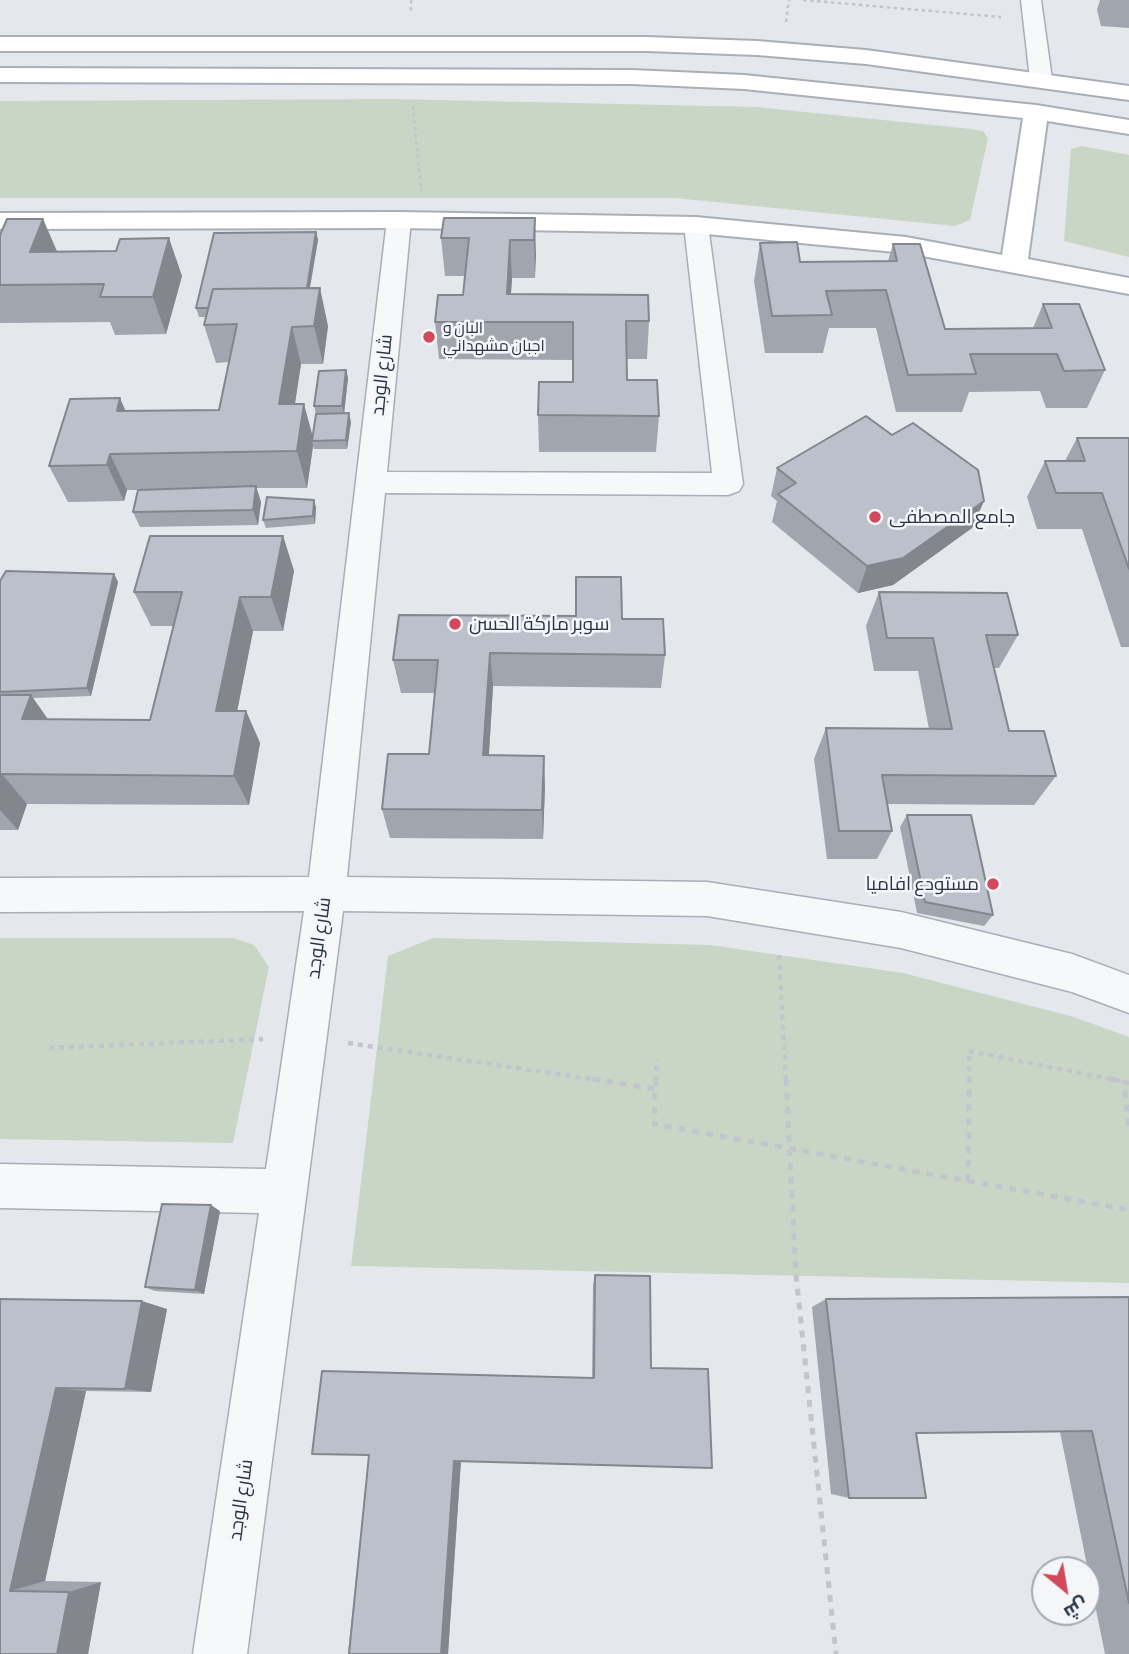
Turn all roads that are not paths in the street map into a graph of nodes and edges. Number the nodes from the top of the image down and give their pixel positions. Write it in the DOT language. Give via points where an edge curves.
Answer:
graph roads {
  1 [pos="1032,10"];
  2 [pos="0,44"];
  3 [pos="0,75"];
  4 [pos="1041,79"];
  5 [pos="1129,93"];
  6 [pos="1036,112"];
  7 [pos="1129,127"];
  8 [pos="411,220"];
  9 [pos="0,221"];
  10 [pos="696,225"];
  11 [pos="1013,263"];
  12 [pos="1129,286"];
  13 [pos="370,482"];
  14 [pos="326,894"];
  15 [pos="0,895"];
  16 [pos="1129,994"];
  17 [pos="0,1186"];
  18 [pos="284,1191"];
  19 [pos="220,1654"];
  1 -- 4 [label="street"];
  2 -- 4 [label="main road" via="647,44 866,57"];
  3 -- 6 [label="main road" via="632,77 744,82"];
  4 -- 5 [label="main road"];
  6 -- 7 [label="main road"];
  6 -- 11 [label="main road"];
  8 -- 9 [label="main road"];
  8 -- 10 [label="main road"];
  8 -- 13 [label="street, شارع الوجد"];
  10 -- 11 [label="main road" via="906,245"];
  10 -- 13 [label="street" via="728,484"];
  11 -- 12 [label="main road"];
  13 -- 14 [label="street, شارع الوجد"];
  14 -- 15 [label="street"];
  14 -- 16 [label="street" via="707,899 901,930 1072,973"];
  14 -- 18 [label="street, شارع الوجد"];
  17 -- 18 [label="street"];
  18 -- 19 [label="street, شارع الوجد"];
}
